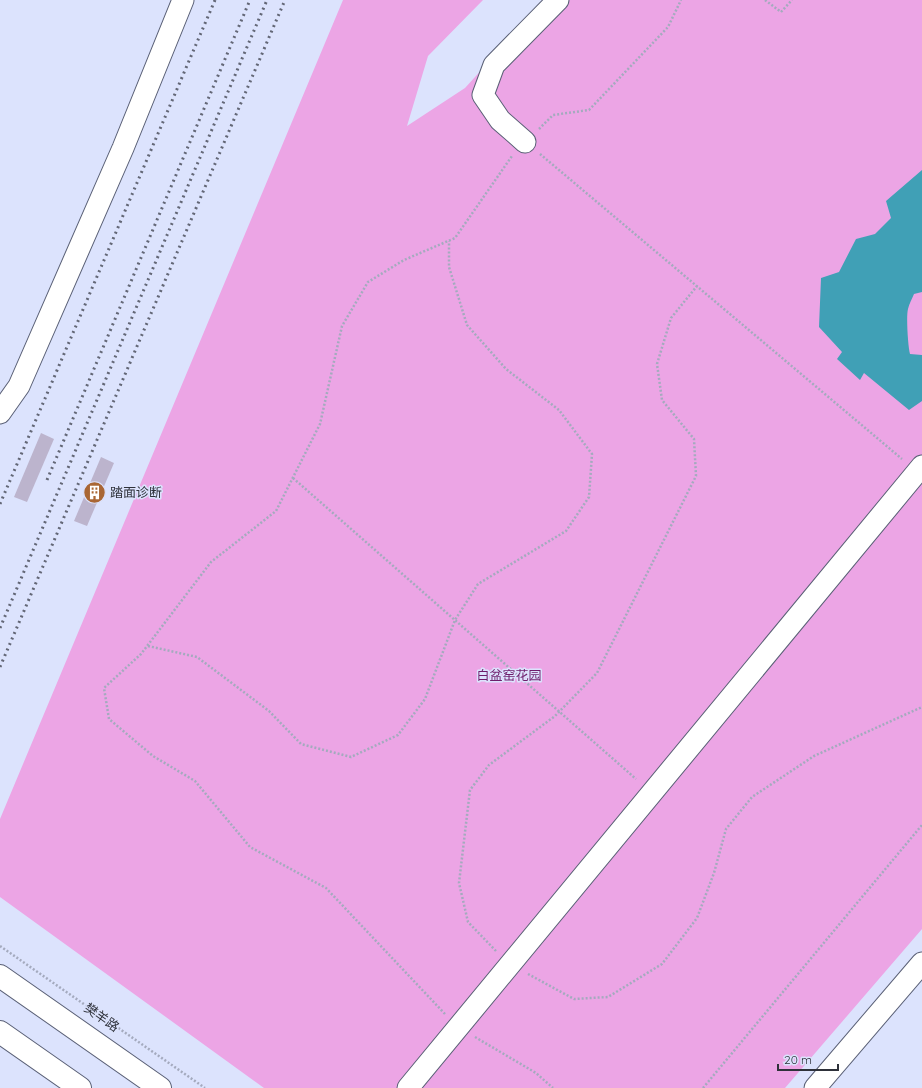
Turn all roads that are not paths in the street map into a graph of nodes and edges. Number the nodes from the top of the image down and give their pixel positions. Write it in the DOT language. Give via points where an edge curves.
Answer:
graph roads {
  1 [pos="183,0"];
  2 [pos="558,0"];
  3 [pos="526,142"];
  4 [pos="0,413"];
  5 [pos="919,469"];
  6 [pos="922,963"];
  7 [pos="0,976"];
  8 [pos="0,1032"];
  9 [pos="80,1088"];
  10 [pos="160,1088"];
  11 [pos="408,1088"];
  12 [pos="815,1088"];
  1 -- 4 [label="street" via="22,378"];
  2 -- 3 [label="street" via="494,65 483,95 500,120"];
  5 -- 11 [label="street"];
  6 -- 12 [label="street"];
  7 -- 10 [label="main road, 樊羊路"];
  8 -- 9 [label="main road"];
}
